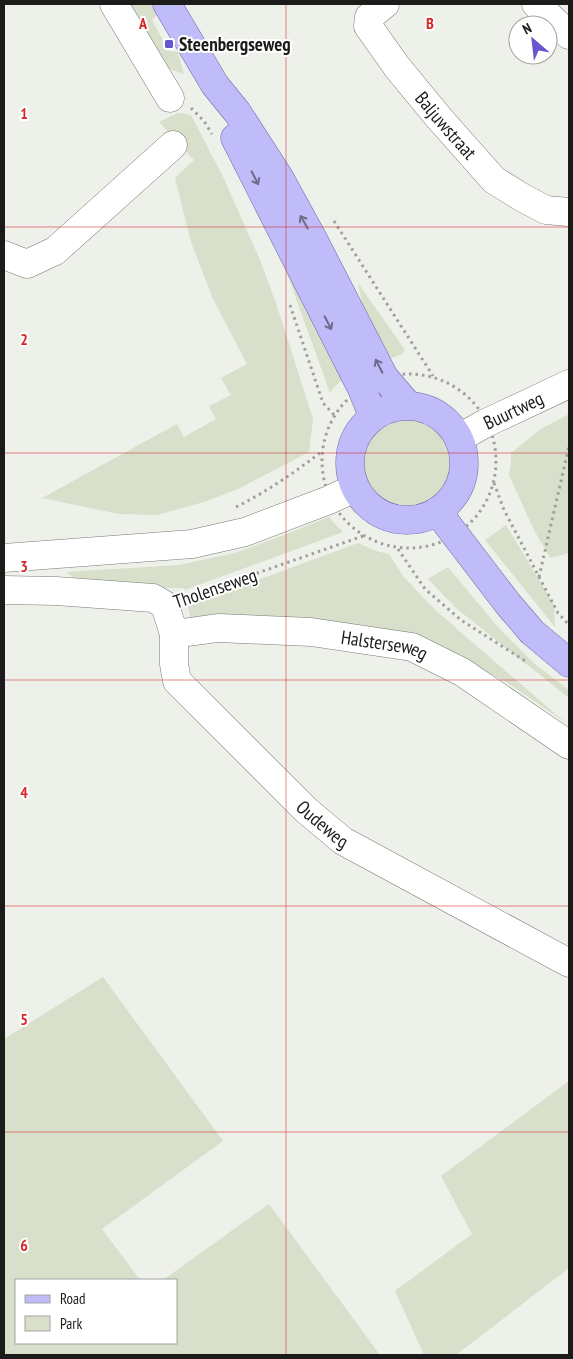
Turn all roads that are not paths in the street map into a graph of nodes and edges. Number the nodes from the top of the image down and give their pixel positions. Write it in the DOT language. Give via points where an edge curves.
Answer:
graph roads {
  1 [pos="114,4"];
  2 [pos="167,4"];
  3 [pos="385,4"];
  4 [pos="536,4"];
  5 [pos="569,35"];
  6 [pos="215,85"];
  7 [pos="170,98"];
  8 [pos="173,145"];
  9 [pos="569,212"];
  10 [pos="4,255"];
  11 [pos="569,384"];
  12 [pos="408,405"];
  13 [pos="373,416"];
  14 [pos="459,438"];
  15 [pos="355,488"];
  16 [pos="438,511"];
  17 [pos="4,558"];
  18 [pos="4,590"];
  19 [pos="164,605"];
  20 [pos="174,634"];
  21 [pos="569,663"];
  22 [pos="569,745"];
  23 [pos="569,963"];
  1 -- 7 [label="street"];
  2 -- 6 [label="main road"];
  3 -- 9 [label="street, Baljuwstraat" via="369,17 368,26 397,67 472,157 494,180 523,198 546,210"];
  4 -- 5 [label="street"];
  12 -- 6 [label="main road, one-way" via="384,377 314,239 278,177 237,112"];
  6 -- 13 [label="main road, one-way" via="226,120 362,388"];
  8 -- 10 [label="street" via="56,251 27,264"];
  11 -- 14 [label="street, Buurtweg"];
  12 -- 13 [label="main road" via="390,408"];
  12 -- 14 [label="main road" via="433,411 448,422"];
  13 -- 15 [label="main road" via="362,427 350,456"];
  14 -- 16 [label="main road" via="464,473 454,495"];
  15 -- 16 [label="main road" via="372,508 398,519 411,520"];
  15 -- 17 [label="street" via="245,532 192,544"];
  16 -- 21 [label="main road" via="532,632"];
  18 -- 19 [label="street, Tholenseweg" via="56,590 153,598"];
  19 -- 20 [label="street, Oudeweg"];
  20 -- 22 [label="street, Halsterseweg" via="218,628 311,632 412,648 462,672"];
  20 -- 23 [label="street, Oudeweg" via="177,680 306,810 343,841"];
}
